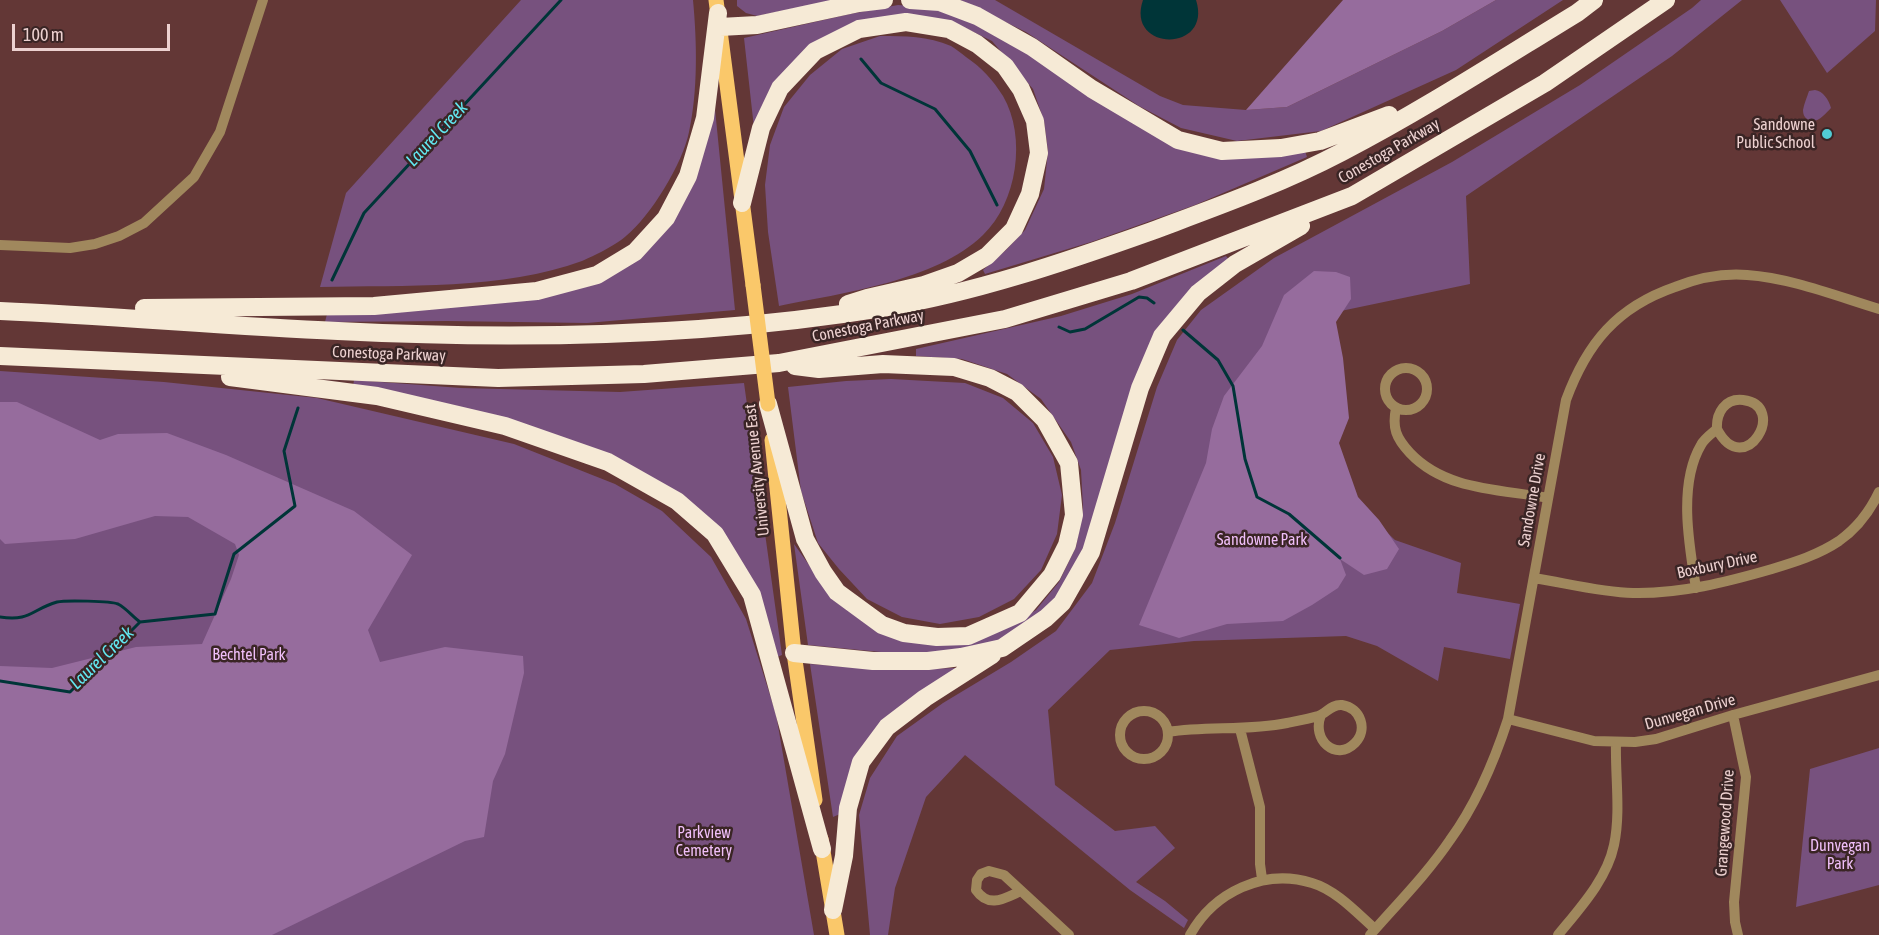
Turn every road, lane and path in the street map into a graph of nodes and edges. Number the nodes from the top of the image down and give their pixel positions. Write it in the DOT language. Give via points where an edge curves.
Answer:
graph roads {
  1 [pos="263,0"];
  2 [pos="884,0"];
  3 [pos="910,0"];
  4 [pos="1594,0"];
  5 [pos="1666,0"];
  6 [pos="718,14"];
  7 [pos="1441,96"];
  8 [pos="1352,196"];
  9 [pos="742,203"];
  10 [pos="0,245"];
  11 [pos="1879,309"];
  12 [pos="0,311"];
  13 [pos="40,313"];
  14 [pos="812,317"];
  15 [pos="0,356"];
  16 [pos="124,362"];
  17 [pos="779,363"];
  18 [pos="768,404"];
  19 [pos="1396,408"];
  20 [pos="1717,429"];
  21 [pos="1879,492"];
  22 [pos="1548,498"];
  23 [pos="1533,578"];
  24 [pos="1696,588"];
  25 [pos="1002,648"];
  26 [pos="794,653"];
  27 [pos="1879,675"];
  28 [pos="1321,715"];
  29 [pos="1733,715"];
  30 [pos="1508,719"];
  31 [pos="1240,729"];
  32 [pos="1168,732"];
  33 [pos="1616,742"];
  34 [pos="822,849"];
  35 [pos="1263,879"];
  36 [pos="1021,891"];
  37 [pos="833,910"];
  38 [pos="1373,932"];
  39 [pos="1066,934"];
  40 [pos="837,935"];
  41 [pos="1190,935"];
  42 [pos="1558,935"];
  43 [pos="1738,935"];
  1 -- 10 [label="street" via="220,132 194,177 144,223 119,236 70,248"];
  2 -- 6 [label="highway" via="758,25"];
  3 -- 7 [label="highway" via="940,2 978,16 1178,140 1222,151 1281,148 1320,141"];
  4 -- 7 [label="highway, Conestoga Parkway"];
  5 -- 8 [label="highway, Conestoga Parkway" via="1545,83"];
  6 -- 9 [label="main road, University Avenue East"];
  6 -- 13 [label="highway" via="705,118 688,176 666,218 651,235 635,252 597,275 537,291 374,306"];
  7 -- 14 [label="highway, Conestoga Parkway" via="1341,153 1245,197 1099,250 985,285 885,308"];
  8 -- 17 [label="highway, Conestoga Parkway" via="1131,281 1005,319"];
  8 -- 25 [label="highway" via="1235,264 1198,293 1162,336 1140,388 1091,552 1062,603"];
  9 -- 14 [label="highway" via="761,128 780,88 815,51 859,29 906,22 949,29 1005,66 1021,88 1035,121 1039,153 1030,194 1014,229 987,256 958,273"];
  9 -- 18 [label="main road, University Avenue East, bridge"];
  11 -- 22 [label="street, Sandowne Drive" via="1782,281 1746,275 1698,278 1629,308 1591,348 1576,373 1566,400"];
  12 -- 13 [label="highway, Conestoga Parkway"];
  13 -- 14 [label="highway, Conestoga Parkway" via="341,332 516,335 670,332"];
  15 -- 16 [label="highway, Conestoga Parkway"];
  16 -- 17 [label="highway, Conestoga Parkway" via="498,378 644,374"];
  16 -- 34 [label="highway" via="377,396 506,426 608,462 677,501 715,534 753,595"];
  17 -- 18 [label="highway" via="819,369 883,364 954,367 990,378 1017,392 1045,420 1069,464 1074,515 1067,545 1052,575 1020,613 968,636 937,638 882,625 837,592 805,539"];
  18 -- 26 [label="main road, University Avenue East"];
  19 -- 22 [label="street" via="1393,423 1401,443 1420,464 1463,485"];
  20 -- 20 [label="street" via="1721,409 1736,399 1754,404 1763,418 1758,439 1746,446 1728,444"];
  20 -- 24 [label="street" via="1702,443 1691,465 1687,505"];
  21 -- 24 [label="street, Boxbury Drive" via="1858,524 1815,555"];
  22 -- 23 [label="street, Sandowne Drive"];
  23 -- 24 [label="street, Boxbury Drive" via="1633,593"];
  23 -- 30 [label="street, Sandowne Drive"];
  25 -- 26 [label="highway" via="928,660 873,661"];
  25 -- 37 [label="highway" via="887,727 861,762 848,808 844,856"];
  26 -- 34 [label="main road, University Avenue East"];
  27 -- 29 [label="street, Dunvegan Drive"];
  28 -- 28 [label="street" via="1337,705 1354,710 1362,729 1356,742 1342,749 1326,744 1318,731"];
  28 -- 31 [label="street"];
  29 -- 33 [label="street, Dunvegan Drive" via="1656,739"];
  29 -- 43 [label="street, Grangewood Drive" via="1746,777 1734,902"];
  30 -- 33 [label="street, Dunvegan Drive" via="1594,741"];
  30 -- 38 [label="street, Sandowne Drive" via="1494,762 1451,839"];
  31 -- 32 [label="street"];
  31 -- 35 [label="street" via="1260,807"];
  32 -- 32 [label="street" via="1164,748 1151,758 1140,759 1130,754 1120,740 1122,725 1130,716 1143,711 1159,716"];
  33 -- 42 [label="street" via="1614,845 1605,870"];
  34 -- 37 [label="main road, University Avenue East"];
  35 -- 38 [label="street" via="1313,883 1338,897"];
  35 -- 41 [label="street" via="1239,887 1219,900"];
  36 -- 39 [label="street"];
  37 -- 40 [label="main road, University Avenue East"];
}
